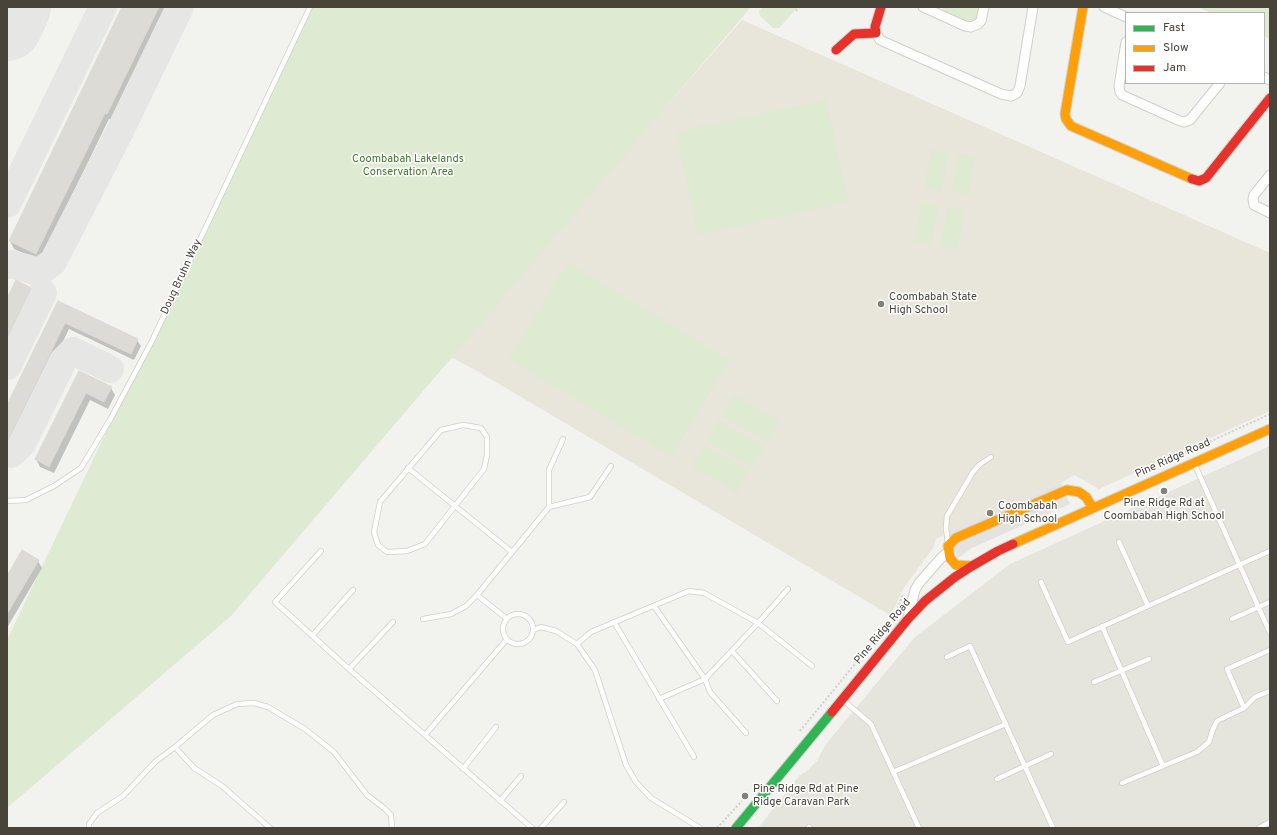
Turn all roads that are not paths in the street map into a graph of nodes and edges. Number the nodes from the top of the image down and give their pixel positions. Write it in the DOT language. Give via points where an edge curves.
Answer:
graph roads {
  1 [pos="310,7"];
  2 [pos="881,7"];
  3 [pos="923,7"];
  4 [pos="984,7"];
  5 [pos="1033,7"];
  6 [pos="1083,7"];
  7 [pos="1104,7"];
  8 [pos="1125,17"];
  9 [pos="876,33"];
  10 [pos="1125,48"];
  11 [pos="836,50"];
  12 [pos="1219,84"];
  13 [pos="1270,98"];
  14 [pos="1270,175"];
  15 [pos="1270,213"];
  16 [pos="1270,429"];
  17 [pos="563,439"];
  18 [pos="991,457"];
  19 [pos="1194,463"];
  20 [pos="611,466"];
  21 [pos="408,468"];
  22 [pos="7,501"];
  23 [pos="456,506"];
  24 [pos="549,507"];
  25 [pos="1093,508"];
  26 [pos="1119,542"];
  27 [pos="948,549"];
  28 [pos="321,550"];
  29 [pos="1270,551"];
  30 [pos="512,552"];
  31 [pos="972,566"];
  32 [pos="1239,566"];
  33 [pos="1041,582"];
  34 [pos="788,589"];
  35 [pos="353,590"];
  36 [pos="477,594"];
  37 [pos="1270,602"];
  38 [pos="654,606"];
  39 [pos="1148,606"];
  40 [pos="1258,608"];
  41 [pos="423,619"];
  42 [pos="507,619"];
  43 [pos="908,619"];
  44 [pos="1232,619"];
  45 [pos="393,622"];
  46 [pos="614,622"];
  47 [pos="758,623"];
  48 [pos="1102,626"];
  49 [pos="533,630"];
  50 [pos="1270,634"];
  51 [pos="312,636"];
  52 [pos="507,639"];
  53 [pos="577,644"];
  54 [pos="1270,650"];
  55 [pos="732,651"];
  56 [pos="948,657"];
  57 [pos="1149,658"];
  58 [pos="812,666"];
  59 [pos="349,669"];
  60 [pos="1122,670"];
  61 [pos="705,679"];
  62 [pos="1094,682"];
  63 [pos="1270,691"];
  64 [pos="659,699"];
  65 [pos="841,700"];
  66 [pos="777,701"];
  67 [pos="1244,708"];
  68 [pos="1006,724"];
  69 [pos="496,727"];
  70 [pos="746,733"];
  71 [pos="425,735"];
  72 [pos="175,748"];
  73 [pos="1051,754"];
  74 [pos="694,756"];
  75 [pos="1025,765"];
  76 [pos="1163,766"];
  77 [pos="464,769"];
  78 [pos="893,772"];
  79 [pos="521,776"];
  80 [pos="997,779"];
  81 [pos="1122,783"];
  82 [pos="500,801"];
  83 [pos="564,802"];
  84 [pos="1270,822"];
  85 [pos="89,828"];
  86 [pos="270,828"];
  87 [pos="392,828"];
  88 [pos="532,828"];
  89 [pos="541,828"];
  90 [pos="700,828"];
  91 [pos="736,828"];
  92 [pos="919,828"];
  93 [pos="1053,828"];
  94 [pos="1259,828"];
  1 -- 22 [label="lane, Doug Bruhn Way" via="152,341 81,468 26,500"];
  2 -- 9 [label="street" via="875,27"];
  3 -- 4 [label="street" via="971,27 981,21"];
  5 -- 9 [label="street" via="1020,86 1017,93 1011,96 1001,94 880,40"];
  6 -- 13 [label="street" via="1065,114 1071,126 1199,181 1206,178"];
  7 -- 8 [label="street"];
  9 -- 11 [label="street" via="854,34"];
  10 -- 12 [label="street" via="1118,86 1122,95 1180,121 1190,120"];
  14 -- 15 [label="street" via="1253,199 1254,205"];
  16 -- 19 [label="street, Pine Ridge Road"];
  17 -- 24 [label="lane" via="548,470"];
  18 -- 27 [label="lane" via="973,472 948,516"];
  19 -- 25 [label="street, Pine Ridge Road"];
  19 -- 32 [label="lane"];
  20 -- 24 [label="lane" via="590,497"];
  21 -- 23 [label="lane"];
  21 -- 23 [label="lane" via="441,430 463,425 481,428 487,437 488,455 484,469"];
  21 -- 23 [label="lane" via="380,502 374,532 378,545 387,552 407,551 425,544"];
  23 -- 30 [label="lane"];
  24 -- 30 [label="lane"];
  25 -- 27 [label="street" via="1079,492 1067,490 956,538"];
  25 -- 31 [label="street, Pine Ridge Road" via="998,551"];
  26 -- 39 [label="lane"];
  27 -- 31 [label="street" via="952,562 956,565"];
  27 -- 43 [label="street" via="915,590"];
  28 -- 51 [label="lane" via="275,602"];
  29 -- 32 [label="lane"];
  30 -- 36 [label="lane"];
  31 -- 43 [label="street, Pine Ridge Road" via="938,590"];
  32 -- 39 [label="lane"];
  32 -- 40 [label="lane"];
  33 -- 48 [label="lane" via="1068,642"];
  34 -- 47 [label="lane"];
  35 -- 51 [label="lane"];
  36 -- 41 [label="lane" via="466,606 452,614"];
  36 -- 42 [label="lane"];
  37 -- 40 [label="lane"];
  38 -- 46 [label="lane"];
  38 -- 47 [label="lane" via="689,591 704,593"];
  38 -- 61 [label="lane"];
  39 -- 48 [label="lane"];
  40 -- 44 [label="lane"];
  40 -- 50 [label="lane"];
  42 -- 49 [label="lane" via="515,614 526,616"];
  42 -- 52 [label="lane" via="504,629"];
  43 -- 65 [label="street, Pine Ridge Road"];
  45 -- 59 [label="lane"];
  46 -- 53 [label="lane" via="591,632"];
  46 -- 64 [label="lane"];
  47 -- 55 [label="lane"];
  47 -- 58 [label="lane"];
  48 -- 60 [label="lane"];
  49 -- 52 [label="lane" via="525,642 515,643"];
  49 -- 53 [label="lane" via="541,627 556,631"];
  51 -- 59 [label="lane"];
  52 -- 71 [label="lane"];
  53 -- 90 [label="lane" via="595,670 626,765 636,782 651,798"];
  54 -- 67 [label="lane" via="1227,669"];
  55 -- 61 [label="lane"];
  55 -- 66 [label="lane"];
  56 -- 68 [label="lane" via="970,646"];
  57 -- 60 [label="lane"];
  59 -- 71 [label="lane"];
  60 -- 62 [label="lane"];
  60 -- 76 [label="lane"];
  61 -- 64 [label="lane"];
  61 -- 70 [label="lane" via="710,692"];
  63 -- 67 [label="lane" via="1255,697"];
  64 -- 74 [label="lane"];
  65 -- 78 [label="lane" via="871,724"];
  65 -- 91 [label="street, Pine Ridge Road"];
  67 -- 76 [label="lane" via="1217,721 1209,742 1197,752"];
  68 -- 75 [label="lane"];
  68 -- 78 [label="lane"];
  69 -- 77 [label="lane"];
  71 -- 77 [label="lane"];
  72 -- 85 [label="lane" via="155,762 123,796 97,813"];
  72 -- 86 [label="lane" via="194,768 222,786"];
  72 -- 87 [label="lane" via="213,715 237,704 268,707 305,728 334,752 367,795 391,815"];
  73 -- 75 [label="lane"];
  75 -- 80 [label="lane"];
  75 -- 93 [label="lane"];
  76 -- 81 [label="lane"];
  77 -- 82 [label="lane"];
  78 -- 92 [label="lane"];
  79 -- 82 [label="lane"];
  82 -- 88 [label="lane"];
  83 -- 89 [label="lane"];
  84 -- 94 [label="lane"];
}
